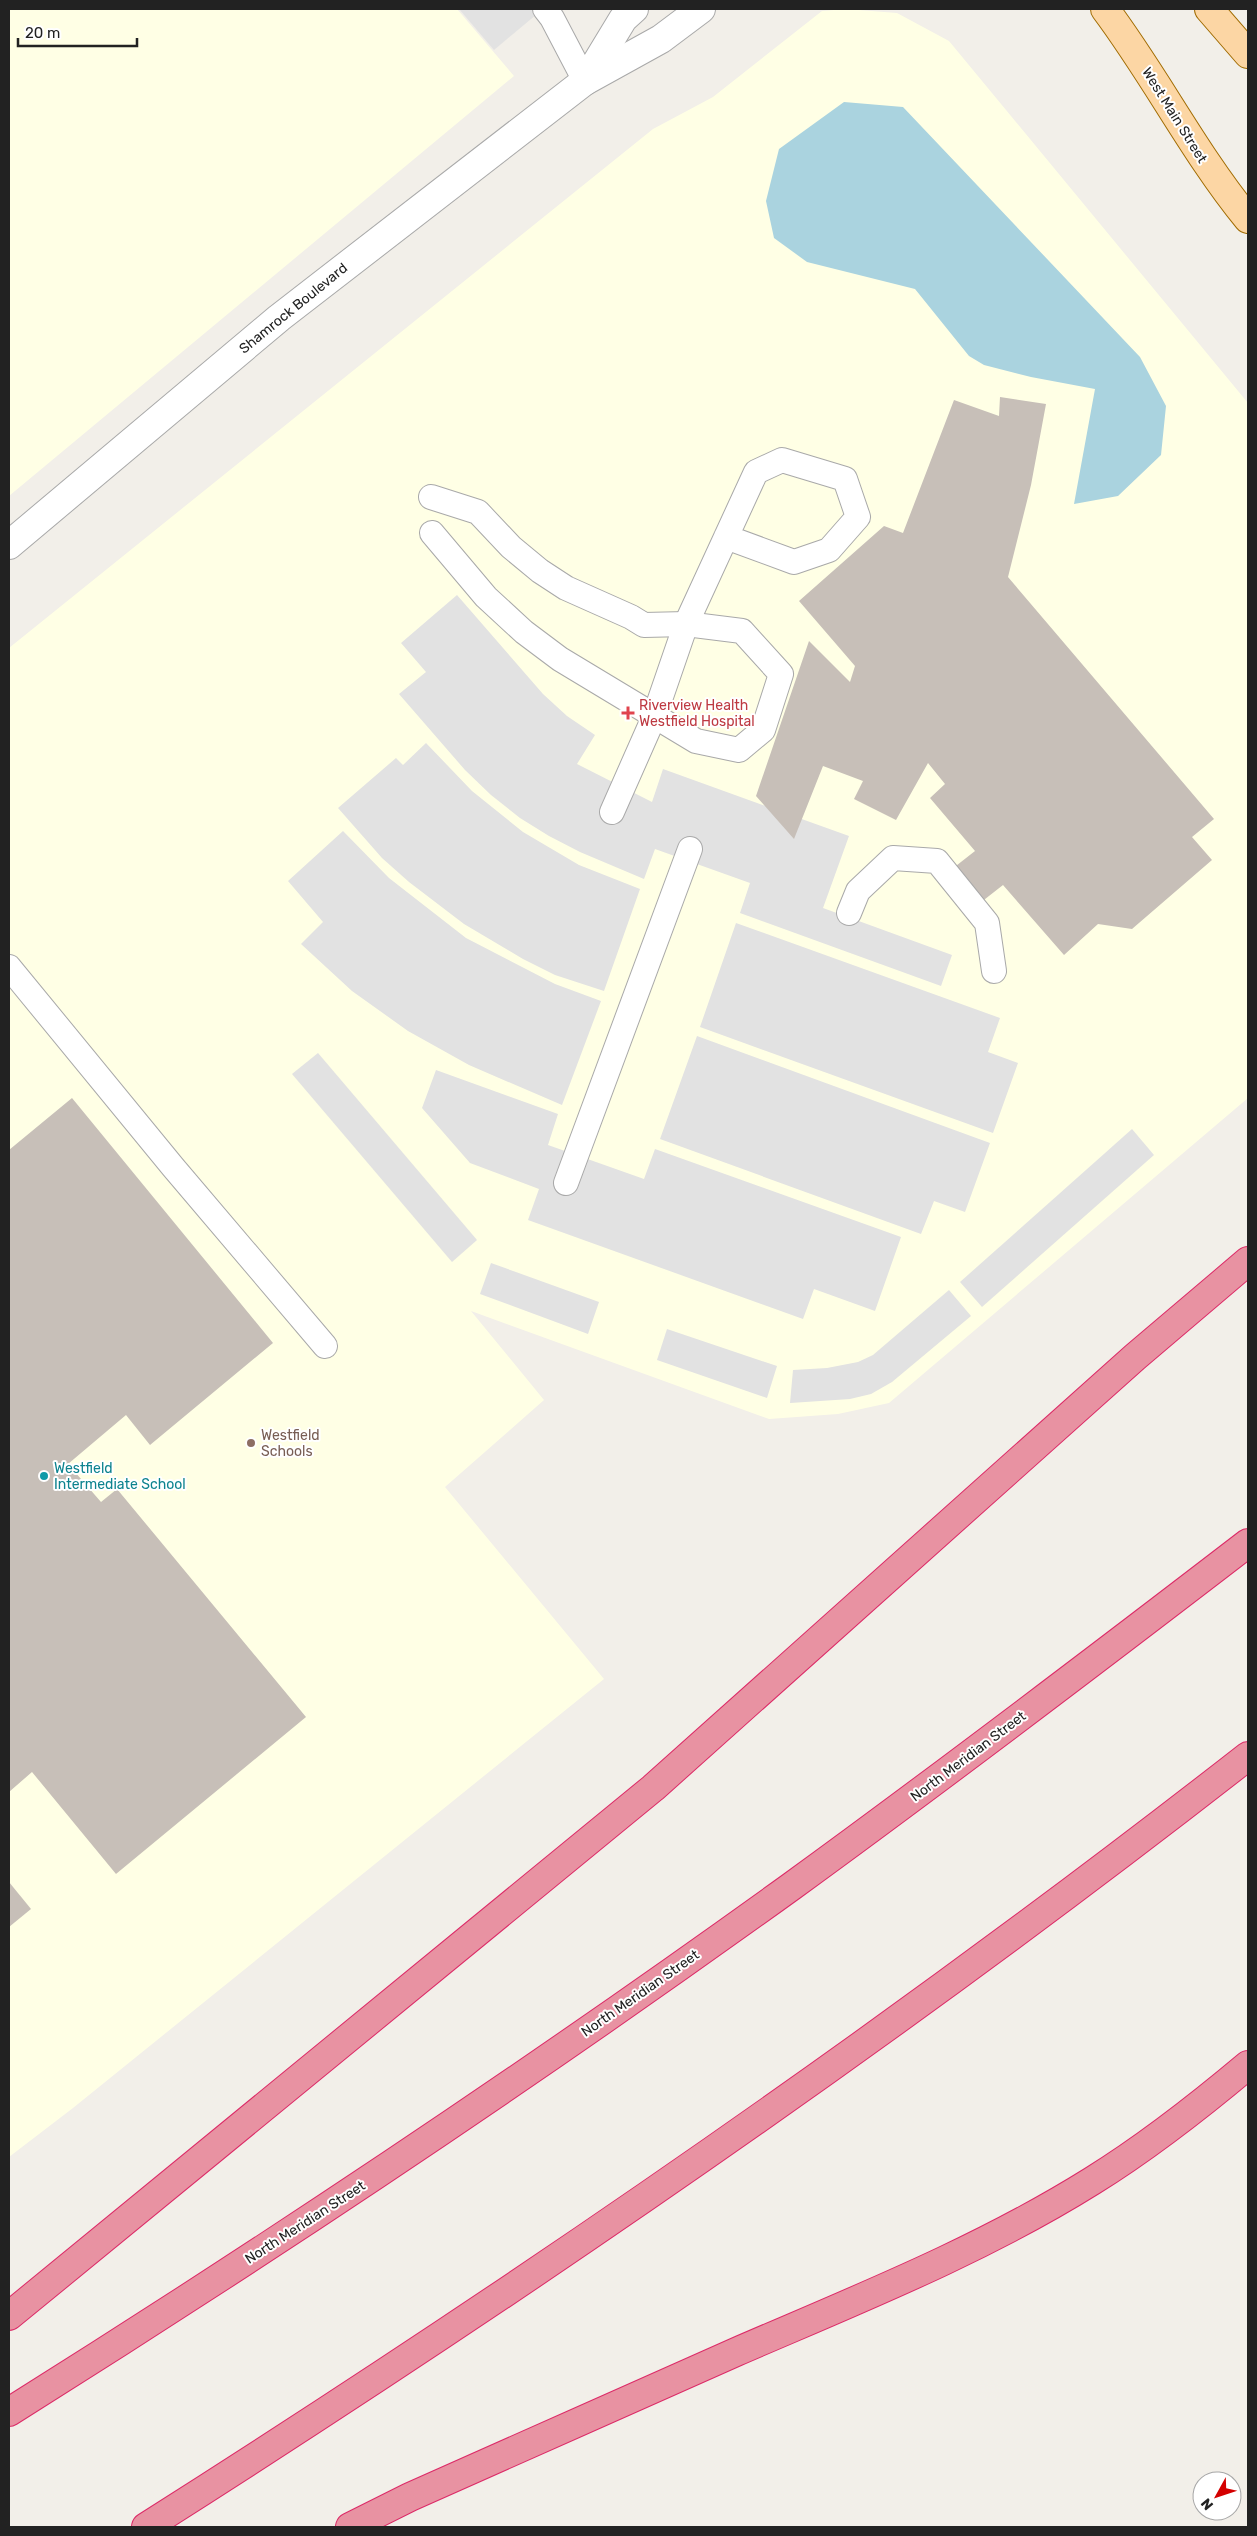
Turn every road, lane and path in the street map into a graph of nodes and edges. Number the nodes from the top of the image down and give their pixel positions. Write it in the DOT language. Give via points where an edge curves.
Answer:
graph roads {
  1 [pos="545,9"];
  2 [pos="634,9"];
  3 [pos="701,9"];
  4 [pos="1105,9"];
  5 [pos="1210,9"];
  6 [pos="1248,54"];
  7 [pos="585,81"];
  8 [pos="1248,219"];
  9 [pos="431,497"];
  10 [pos="432,534"];
  11 [pos="726,537"];
  12 [pos="9,545"];
  13 [pos="686,624"];
  14 [pos="654,717"];
  15 [pos="612,812"];
  16 [pos="690,849"];
  17 [pos="849,913"];
  18 [pos="9,967"];
  19 [pos="994,971"];
  20 [pos="566,1183"];
  21 [pos="1248,1260"];
  22 [pos="325,1346"];
  23 [pos="1248,1543"];
  24 [pos="1248,1756"];
  25 [pos="1248,2065"];
  26 [pos="9,2316"];
  27 [pos="9,2412"];
  28 [pos="146,2527"];
  29 [pos="350,2527"];
  1 -- 7 [label="lane"];
  2 -- 7 [label="street, Shamrock Boulevard" via="623,19"];
  3 -- 7 [label="street, Shamrock Boulevard" via="661,39"];
  4 -- 8 [label="main road, West Main Street" via="1222,187"];
  5 -- 6 [label="main road"];
  7 -- 12 [label="street, Shamrock Boulevard" via="279,318"];
  9 -- 13 [label="lane" via="478,512 511,547 566,588 644,625"];
  10 -- 14 [label="lane" via="474,585 524,632 560,659"];
  11 -- 11 [label="lane" via="756,472 782,460 845,479 858,517 829,550 794,562"];
  11 -- 13 [label="lane"];
  13 -- 14 [label="lane"];
  13 -- 14 [label="lane" via="742,631 781,674 763,730 739,750 696,741"];
  14 -- 15 [label="lane"];
  16 -- 20 [label="lane"];
  17 -- 19 [label="lane" via="858,891 893,858 937,861 987,923"];
  18 -- 22 [label="lane"];
  21 -- 26 [label="highway" via="653,1788"];
  23 -- 27 [label="highway, North Meridian Street" via="960,1762 637,1995 316,2215"];
  24 -- 28 [label="highway" via="1075,1890 739,2131 300,2430"];
  25 -- 29 [label="highway" via="1138,2151 1092,2182 1015,2225 914,2274 428,2489"];
}
